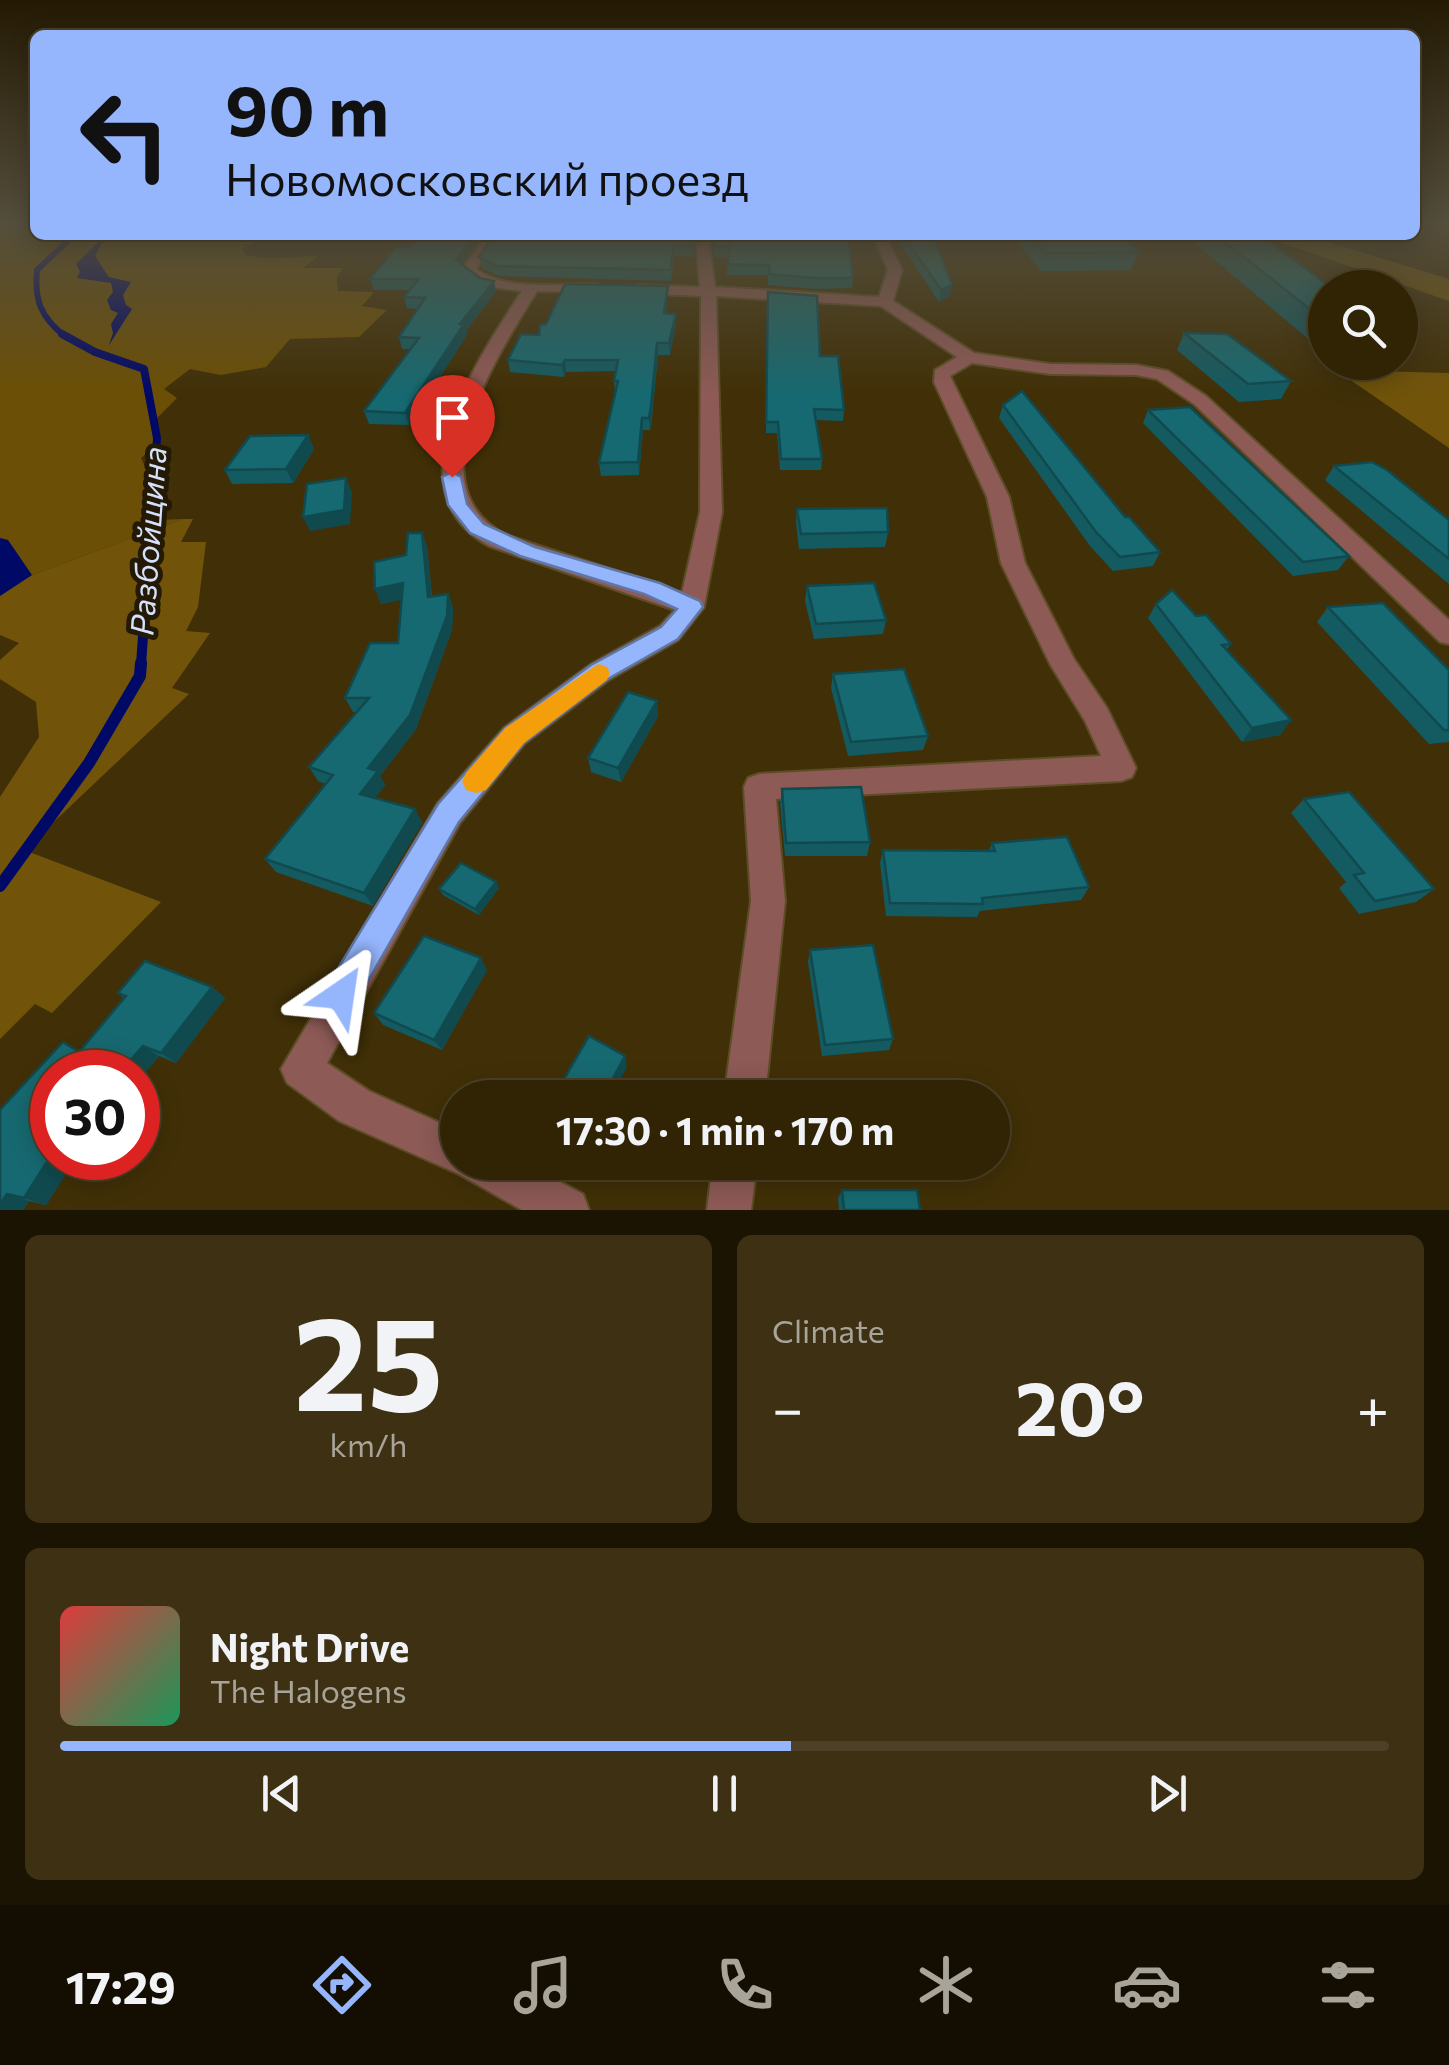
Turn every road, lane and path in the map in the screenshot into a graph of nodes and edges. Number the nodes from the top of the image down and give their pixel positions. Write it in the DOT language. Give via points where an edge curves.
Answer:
graph roads {
  1 [pos="482,280"];
  2 [pos="707,280"];
  3 [pos="892,280"];
  4 [pos="532,287"];
  5 [pos="708,290"];
  6 [pos="886,302"];
  7 [pos="969,356"];
  8 [pos="692,607"];
  9 [pos="1449,635"];
  10 [pos="746,1080"];
  11 [pos="440,1145"];
  12 [pos="510,1180"];
  13 [pos="733,1180"];
  14 [pos="567,1210"];
  15 [pos="729,1210"];
  1 -- 4 [label="street"];
  2 -- 5 [label="street"];
  3 -- 6 [label="street"];
  4 -- 5 [label="street"];
  4 -- 8 [label="street" via="465,406 452,477 458,505 477,528 528,552 652,588"];
  5 -- 6 [label="street"];
  5 -- 8 [label="street" via="711,512"];
  6 -- 7 [label="street"];
  7 -- 9 [label="street" via="1162,375 1200,400"];
  7 -- 10 [label="street" via="950,366 943,382 998,497 1013,563 1122,768 759,787 768,901"];
  8 -- 11 [label="street" via="669,633 600,672 514,736 448,813 301,1069 354,1106"];
  12 -- 14 [label="street"];
  13 -- 15 [label="street"];
}
